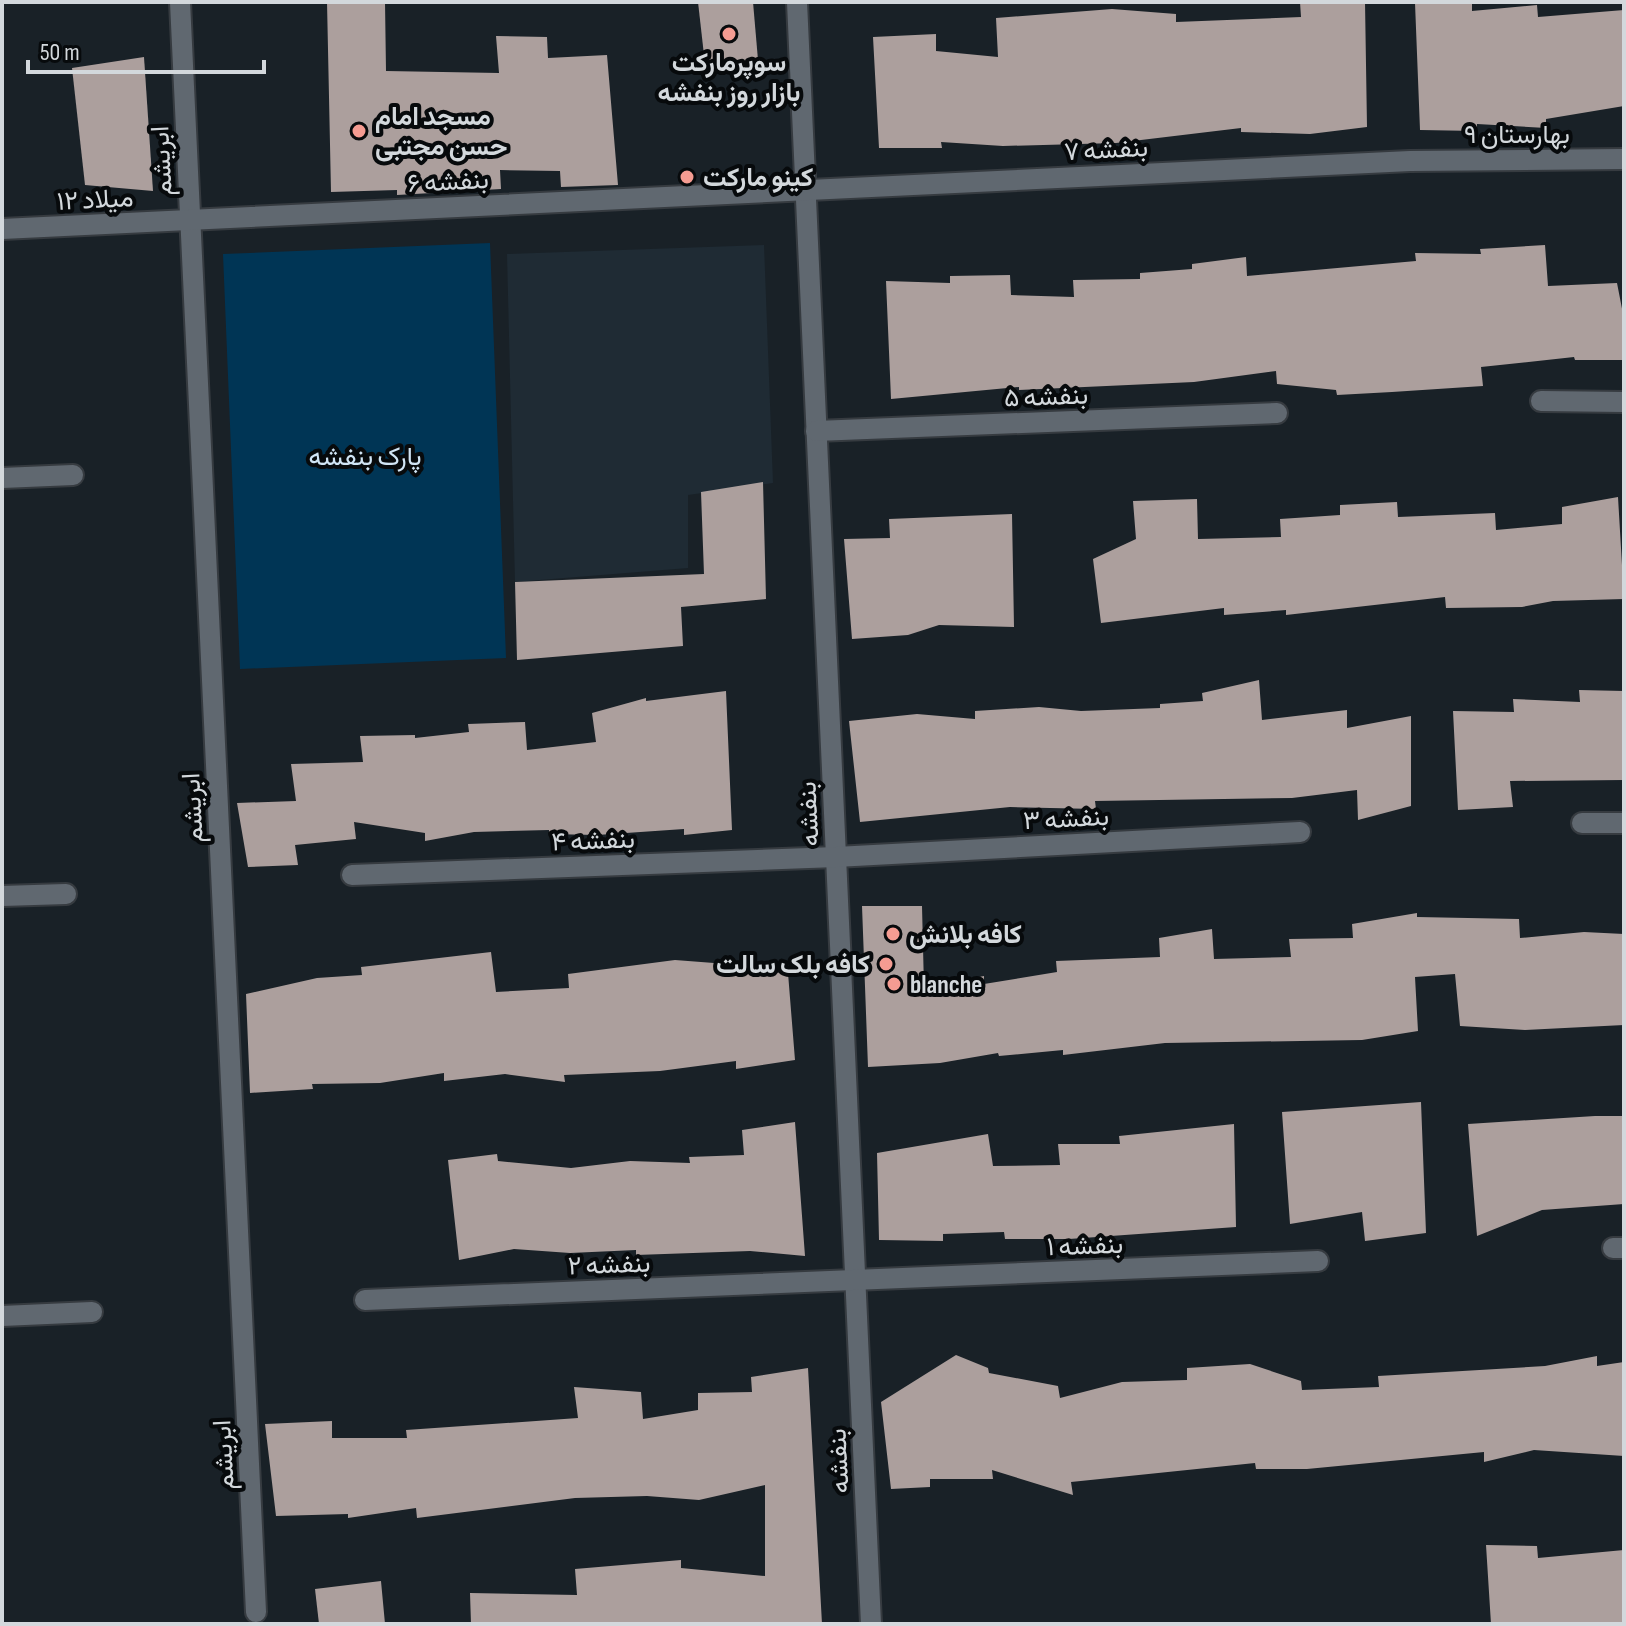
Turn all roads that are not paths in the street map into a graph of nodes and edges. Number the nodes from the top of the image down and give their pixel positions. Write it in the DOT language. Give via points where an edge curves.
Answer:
graph roads {
  1 [pos="180,2"];
  2 [pos="797,2"];
  3 [pos="1624,159"];
  4 [pos="1410,161"];
  5 [pos="805,190"];
  6 [pos="190,220"];
  7 [pos="2,229"];
  8 [pos="1541,401"];
  9 [pos="1624,402"];
  10 [pos="1277,413"];
  11 [pos="816,431"];
  12 [pos="73,475"];
  13 [pos="2,478"];
  14 [pos="1582,823"];
  15 [pos="1624,823"];
  16 [pos="1300,832"];
  17 [pos="836,857"];
  18 [pos="352,875"];
  19 [pos="66,894"];
  20 [pos="2,896"];
  21 [pos="1318,1261"];
  22 [pos="856,1281"];
  23 [pos="365,1300"];
  24 [pos="92,1312"];
  25 [pos="2,1316"];
  26 [pos="256,1612"];
  27 [pos="871,1624"];
  1 -- 6 [label="street, ابریشم"];
  2 -- 5 [label="street, بنفشه"];
  3 -- 4 [label="street, بهارستان ۹"];
  4 -- 5 [label="street, بنفشه ۷"];
  5 -- 6 [label="street, بنفشه ۶"];
  5 -- 11 [label="street, بنفشه"];
  6 -- 7 [label="street, میلاد ۱۲"];
  6 -- 26 [label="street, ابریشم"];
  8 -- 9 [label="street"];
  10 -- 11 [label="street, بنفشه ۵"];
  11 -- 17 [label="street, بنفشه"];
  12 -- 13 [label="street"];
  14 -- 15 [label="street"];
  16 -- 17 [label="street, بنفشه ۳"];
  17 -- 18 [label="street, بنفشه ۴"];
  17 -- 22 [label="street, بنفشه"];
  19 -- 20 [label="street"];
  21 -- 22 [label="street, بنفشه ۱"];
  22 -- 23 [label="street, بنفشه ۲"];
  22 -- 27 [label="street, بنفشه"];
  24 -- 25 [label="street"];
}
